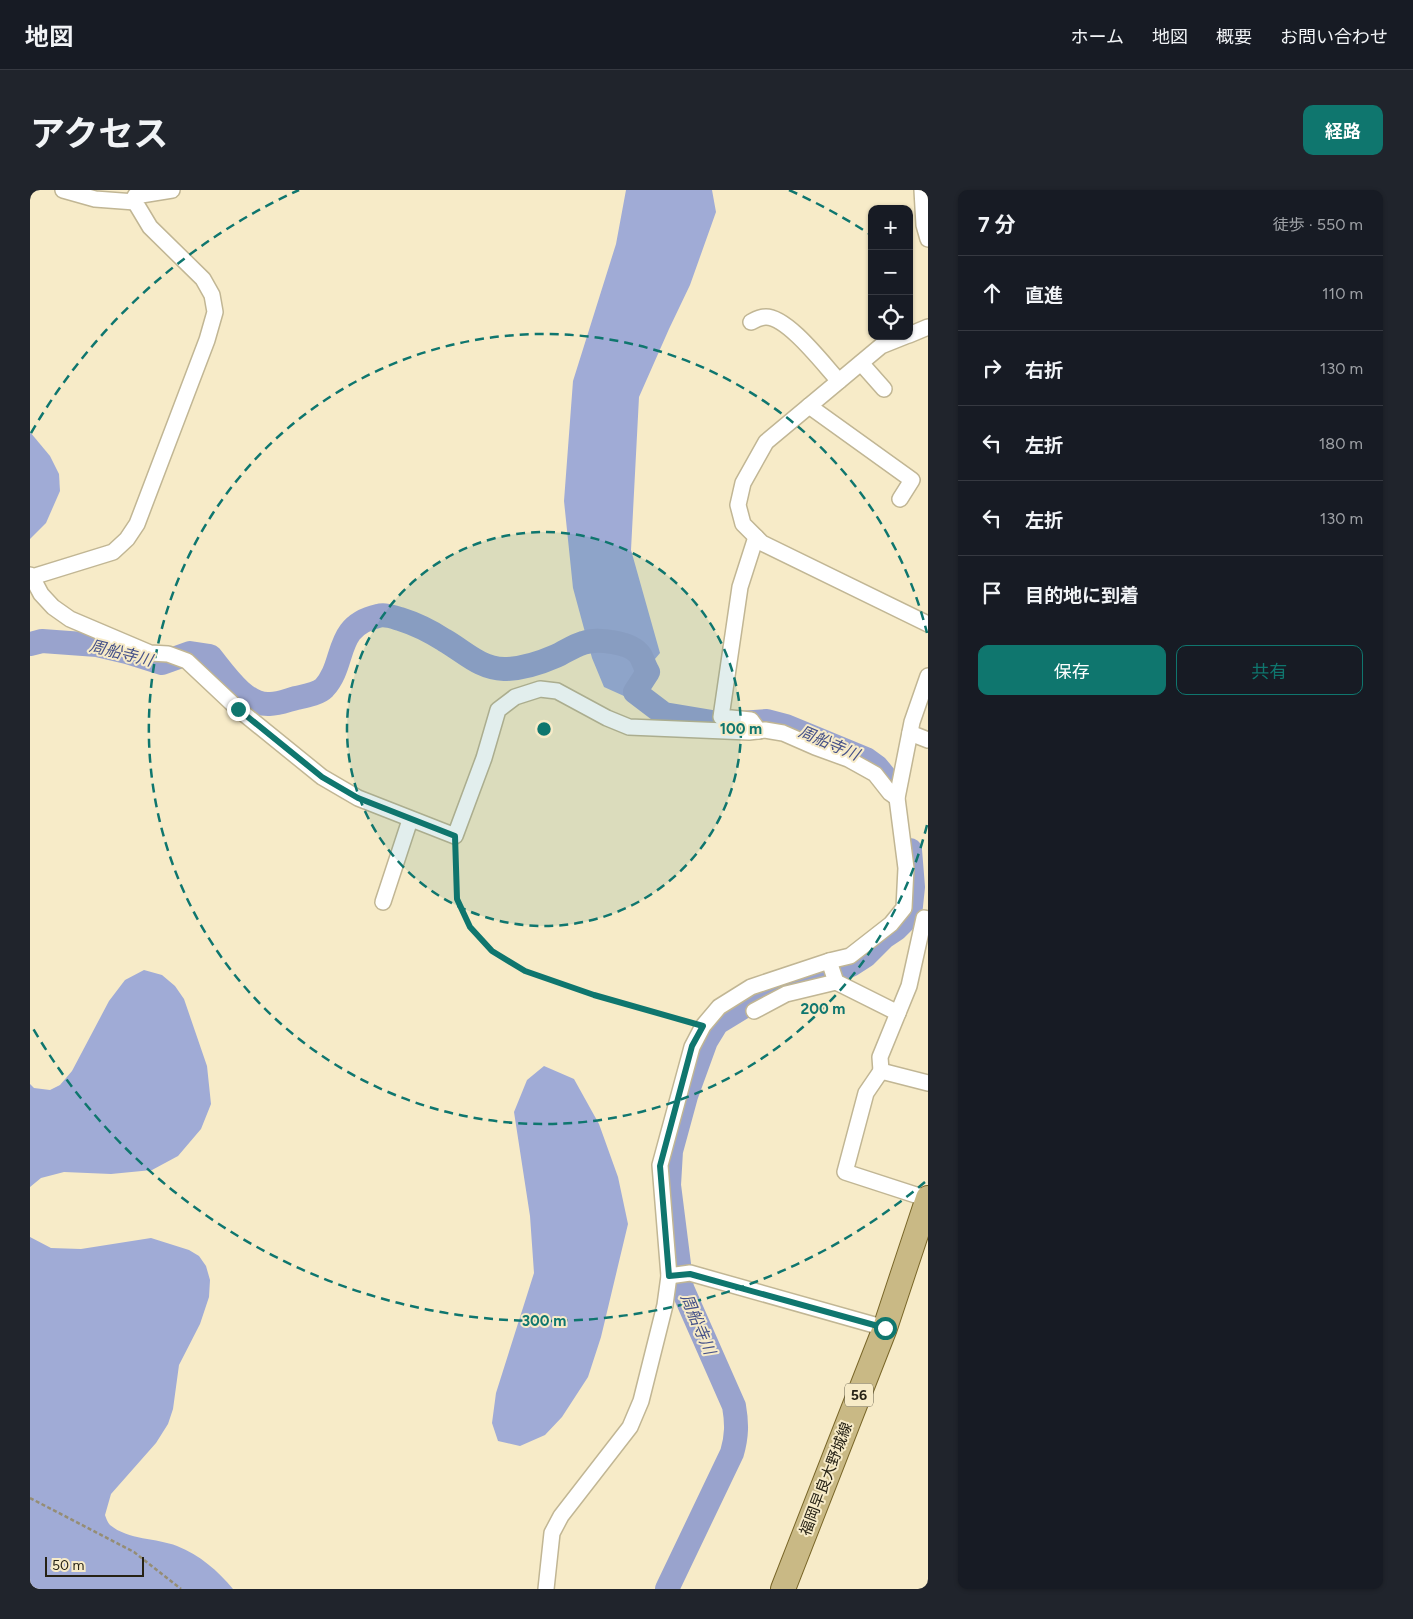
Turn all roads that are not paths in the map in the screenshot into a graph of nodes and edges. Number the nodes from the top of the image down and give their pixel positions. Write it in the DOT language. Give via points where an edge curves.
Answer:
graph roads {
  1 [pos="64,190"];
  2 [pos="172,190"];
  3 [pos="922,190"];
  4 [pos="135,202"];
  5 [pos="928,239"];
  6 [pos="751,322"];
  7 [pos="928,327"];
  8 [pos="913,333"];
  9 [pos="896,340"];
  10 [pos="861,363"];
  11 [pos="839,382"];
  12 [pos="884,389"];
  13 [pos="810,406"];
  14 [pos="900,499"];
  15 [pos="756,537"];
  16 [pos="31,576"];
  17 [pos="928,624"];
  18 [pos="928,676"];
  19 [pos="759,731"];
  20 [pos="910,733"];
  21 [pos="928,740"];
  22 [pos="899,791"];
  23 [pos="410,820"];
  24 [pos="383,902"];
  25 [pos="928,919"];
  26 [pos="832,971"];
  27 [pos="754,1011"];
  28 [pos="898,1013"];
  29 [pos="881,1071"];
  30 [pos="928,1084"];
  31 [pos="928,1199"];
  32 [pos="924,1225"];
  33 [pos="669,1276"];
  34 [pos="885,1328"];
  35 [pos="546,1589"];
  36 [pos="783,1589"];
  1 -- 4 [label="street" via="95,199"];
  2 -- 4 [label="street" via="135,196"];
  3 -- 5 [label="street"];
  4 -- 16 [label="street" via="150,227 203,278 212,295 215,312 137,524 113,552"];
  6 -- 11 [label="street" via="767,317 780,322 796,334"];
  7 -- 8 [label="street"];
  9 -- 10 [label="street" via="881,346"];
  10 -- 11 [label="street"];
  10 -- 12 [label="street"];
  11 -- 13 [label="street"];
  13 -- 14 [label="street" via="916,475"];
  13 -- 15 [label="street" via="766,442 743,483 738,504 743,524"];
  15 -- 17 [label="street" via="793,560"];
  15 -- 19 [label="street" via="740,587 722,717 751,720"];
  16 -- 23 [label="street" via="41,594 70,619 150,653 168,654 186,661 238,709 322,777 358,798"];
  18 -- 20 [label="street"];
  19 -- 22 [label="street" via="783,732 815,748 848,759 875,774 890,793"];
  19 -- 23 [label="street" via="629,727 557,691 540,689 516,697 498,710 455,836"];
  20 -- 21 [label="street"];
  20 -- 22 [label="street"];
  22 -- 26 [label="street" via="906,868 904,908 891,924"];
  23 -- 24 [label="street"];
  25 -- 28 [label="street" via="924,918 909,986"];
  26 -- 27 [label="street"];
  26 -- 28 [label="street"];
  26 -- 33 [label="street" via="751,987 719,1007 692,1046 660,1166"];
  28 -- 29 [label="street" via="880,1056"];
  29 -- 30 [label="street"];
  29 -- 31 [label="street" via="866,1093 845,1172"];
  31 -- 32 [label="main road, 福岡早良大野城線 / 56"];
  32 -- 34 [label="main road, 福岡早良大野城線 / 56"];
  33 -- 34 [label="street" via="690,1274"];
  33 -- 35 [label="street" via="641,1401 630,1427 561,1516 552,1533"];
  34 -- 36 [label="main road, 福岡早良大野城線 / 56"];
}
